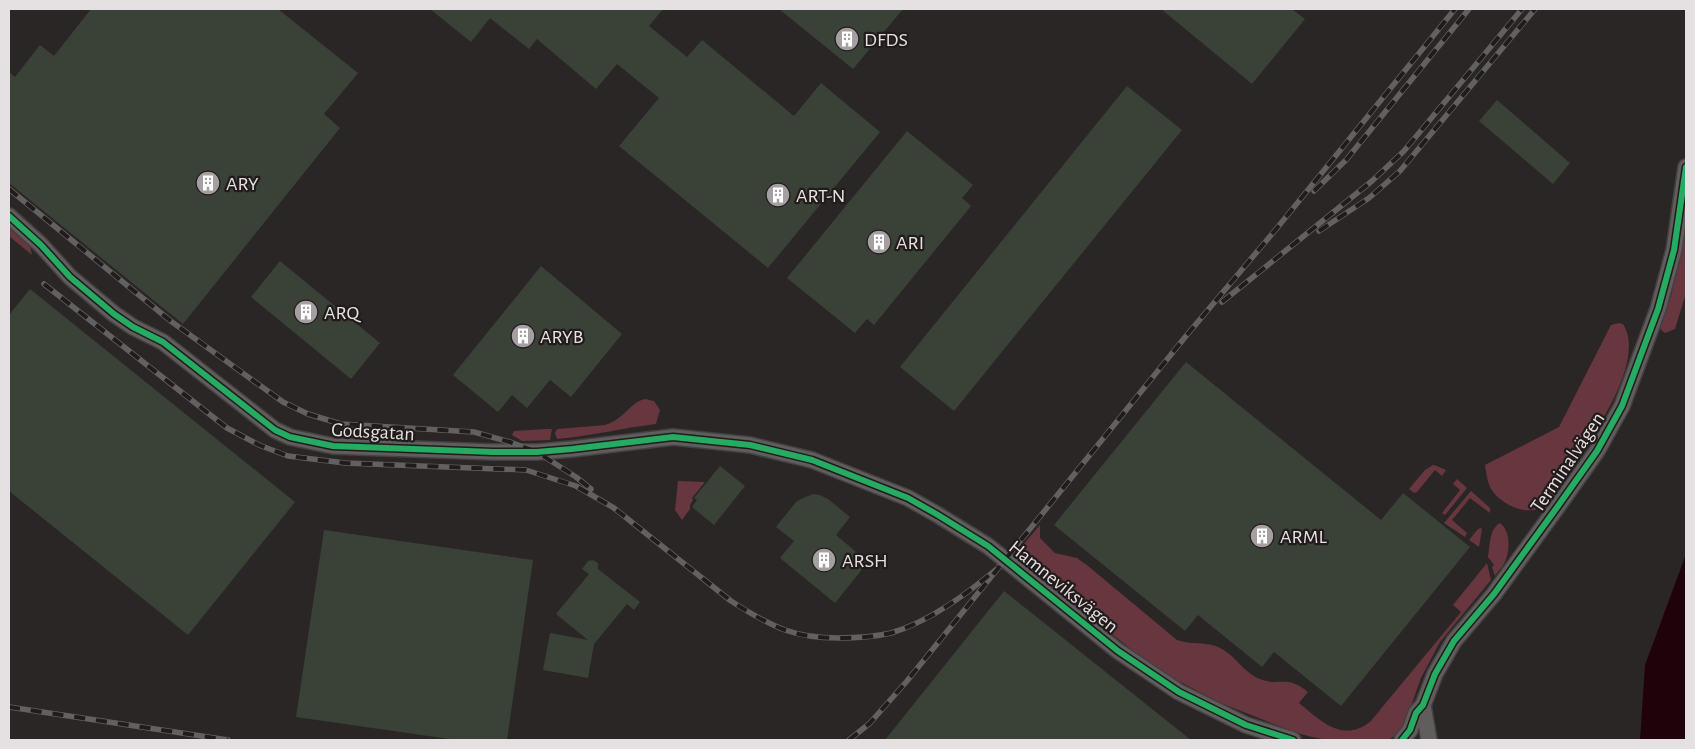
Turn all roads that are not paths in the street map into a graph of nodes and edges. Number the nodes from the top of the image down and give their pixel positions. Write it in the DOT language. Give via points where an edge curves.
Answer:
graph roads {
  1 [pos="1686,167"];
  2 [pos="9,216"];
  3 [pos="812,460"];
  4 [pos="1423,705"];
  5 [pos="1293,740"];
  6 [pos="1403,740"];
  7 [pos="1429,740"];
  1 -- 4 [label="street, Terminalvägen" via="1674,250 1658,309 1622,406 1597,451 1558,506 1494,594 1454,641 1434,674"];
  2 -- 3 [label="street, Godsgatan" via="70,277 114,314 163,342 275,430 290,437 333,446 493,452 537,452 673,437 750,445"];
  3 -- 5 [label="street, Hamneviksvägen" via="908,498 938,515 988,546 1118,650 1172,687 1246,725"];
  4 -- 6 [label="street, Terminalvägen"];
  4 -- 7 [label="street, Terminalvägen"];
  6 -- 7 [label="street" via="1414,737"];
}
